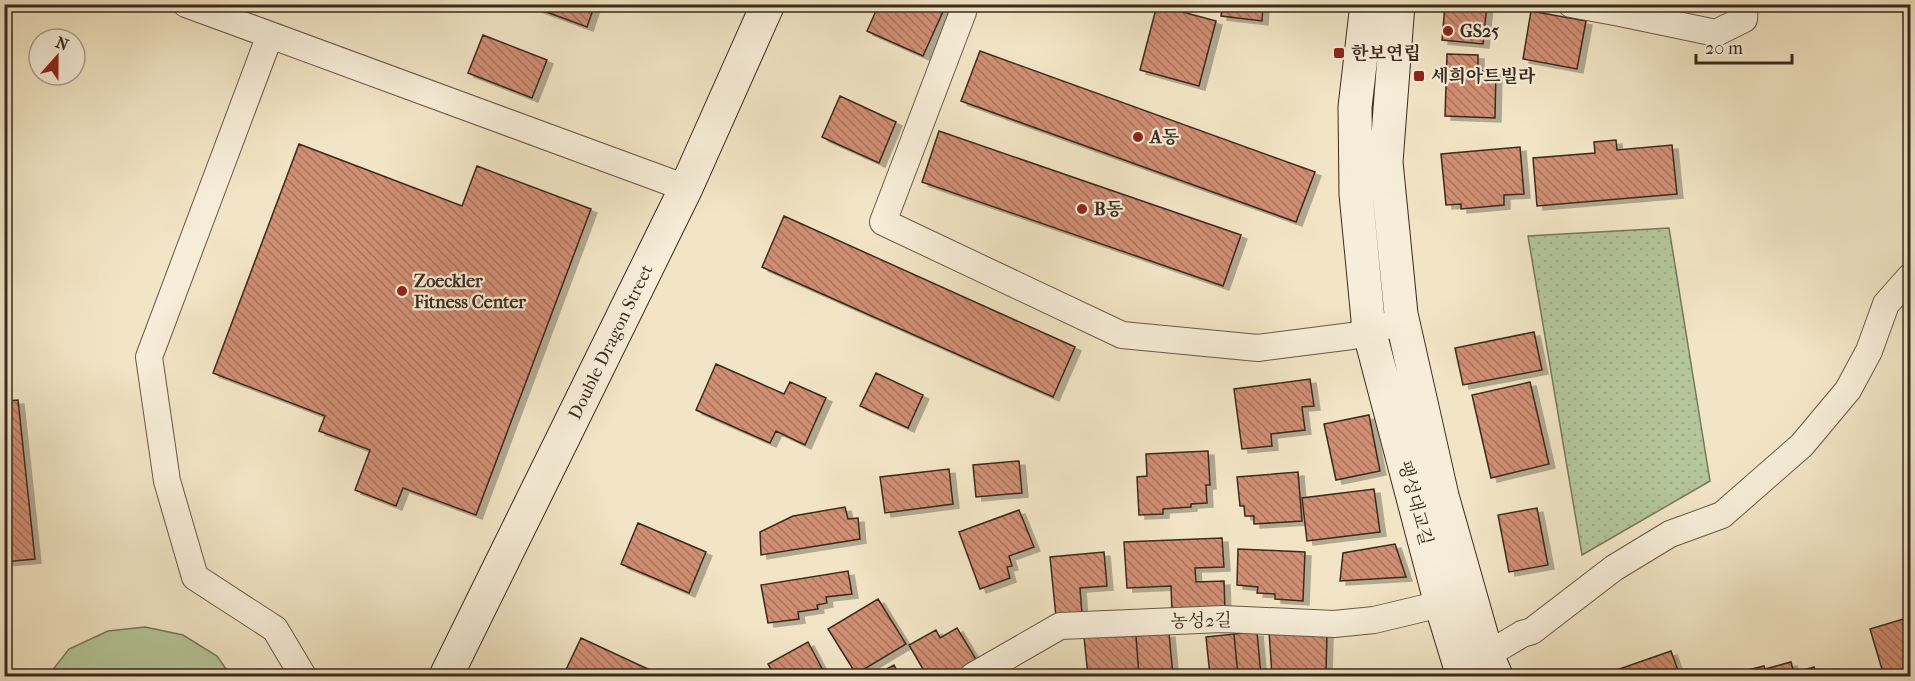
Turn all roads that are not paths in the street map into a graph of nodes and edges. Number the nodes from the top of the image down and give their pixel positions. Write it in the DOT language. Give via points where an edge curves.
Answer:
graph roads {
  1 [pos="186,4"];
  2 [pos="768,4"];
  3 [pos="1367,4"];
  4 [pos="1398,4"];
  5 [pos="1571,4"];
  6 [pos="1745,4"];
  7 [pos="963,12"];
  8 [pos="270,35"];
  9 [pos="686,188"];
  10 [pos="1911,276"];
  11 [pos="1403,321"];
  12 [pos="1369,330"];
  13 [pos="1441,604"];
  14 [pos="1476,667"];
  15 [pos="303,676"];
  16 [pos="446,676"];
  17 [pos="973,676"];
  1 -- 8 [label="street"];
  2 -- 9 [label="main road, Double Dragon Street"];
  3 -- 12 [label="main road, 팽성대교길" via="1355,107 1356,194"];
  4 -- 11 [label="main road" via="1386,162"];
  5 -- 6 [label="street" via="1716,33 1744,19"];
  7 -- 12 [label="street" via="883,222 1122,335 1258,348 1352,336"];
  8 -- 9 [label="street"];
  8 -- 15 [label="street" via="149,357 167,481 195,577 275,629"];
  9 -- 16 [label="main road, Double Dragon Street"];
  10 -- 14 [label="street" via="1887,304 1869,351 1848,390 1794,452 1722,515 1670,534 1614,568 1532,631"];
  11 -- 12 [label="street"];
  11 -- 14 [label="main road"];
  12 -- 13 [label="main road, 팽성대교길"];
  13 -- 14 [label="main road, 팽성대교길"];
  13 -- 17 [label="street, 농성2길" via="1374,620 1334,624 1223,619 1060,626"];
}
